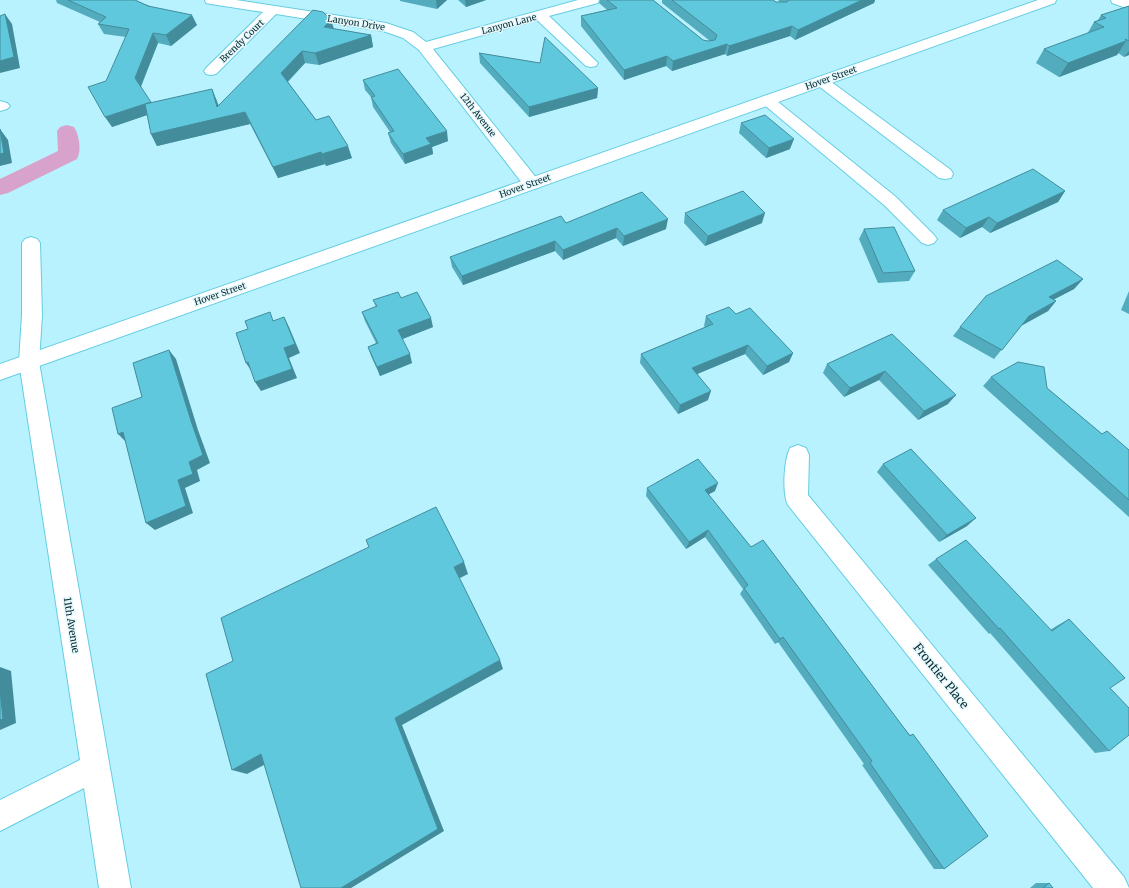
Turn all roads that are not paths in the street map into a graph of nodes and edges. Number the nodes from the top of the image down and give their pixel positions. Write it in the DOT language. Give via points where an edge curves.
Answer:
graph roads {
  1 [pos="211,0"];
  2 [pos="550,0"];
  3 [pos="593,0"];
  4 [pos="1050,0"];
  5 [pos="1117,0"];
  6 [pos="1129,5"];
  7 [pos="560,9"];
  8 [pos="273,10"];
  9 [pos="540,15"];
  10 [pos="424,47"];
  11 [pos="591,63"];
  12 [pos="211,71"];
  13 [pos="821,81"];
  14 [pos="767,100"];
  15 [pos="945,174"];
  16 [pos="532,184"];
  17 [pos="928,239"];
  18 [pos="31,243"];
  19 [pos="29,362"];
  20 [pos="0,372"];
  21 [pos="798,455"];
  22 [pos="95,767"];
  23 [pos="0,816"];
  24 [pos="115,888"];
  25 [pos="1113,888"];
  1 -- 8 [label="street, Lanyon Drive"];
  2 -- 7 [label="street"];
  3 -- 7 [label="street, Lanyon Lane"];
  4 -- 13 [label="street, Hover Street"];
  5 -- 6 [label="street"];
  7 -- 9 [label="street, Lanyon Lane"];
  8 -- 10 [label="street, Lanyon Drive" via="386,27 408,35"];
  8 -- 12 [label="street, Brendy Court"];
  9 -- 10 [label="street, Lanyon Lane"];
  9 -- 11 [label="street"];
  10 -- 16 [label="street, 12th Avenue"];
  13 -- 14 [label="street, Hover Street"];
  13 -- 15 [label="street"];
  14 -- 16 [label="street, Hover Street"];
  14 -- 17 [label="street" via="890,201"];
  16 -- 19 [label="street, Hover Street"];
  18 -- 19 [label="street, 11th Avenue" via="32,315"];
  19 -- 20 [label="street, Hover Street"];
  19 -- 22 [label="street, 11th Avenue"];
  21 -- 25 [label="street, Frontier Place" via="796,498"];
  22 -- 23 [label="street"];
  22 -- 24 [label="street, 11th Avenue"];
}
